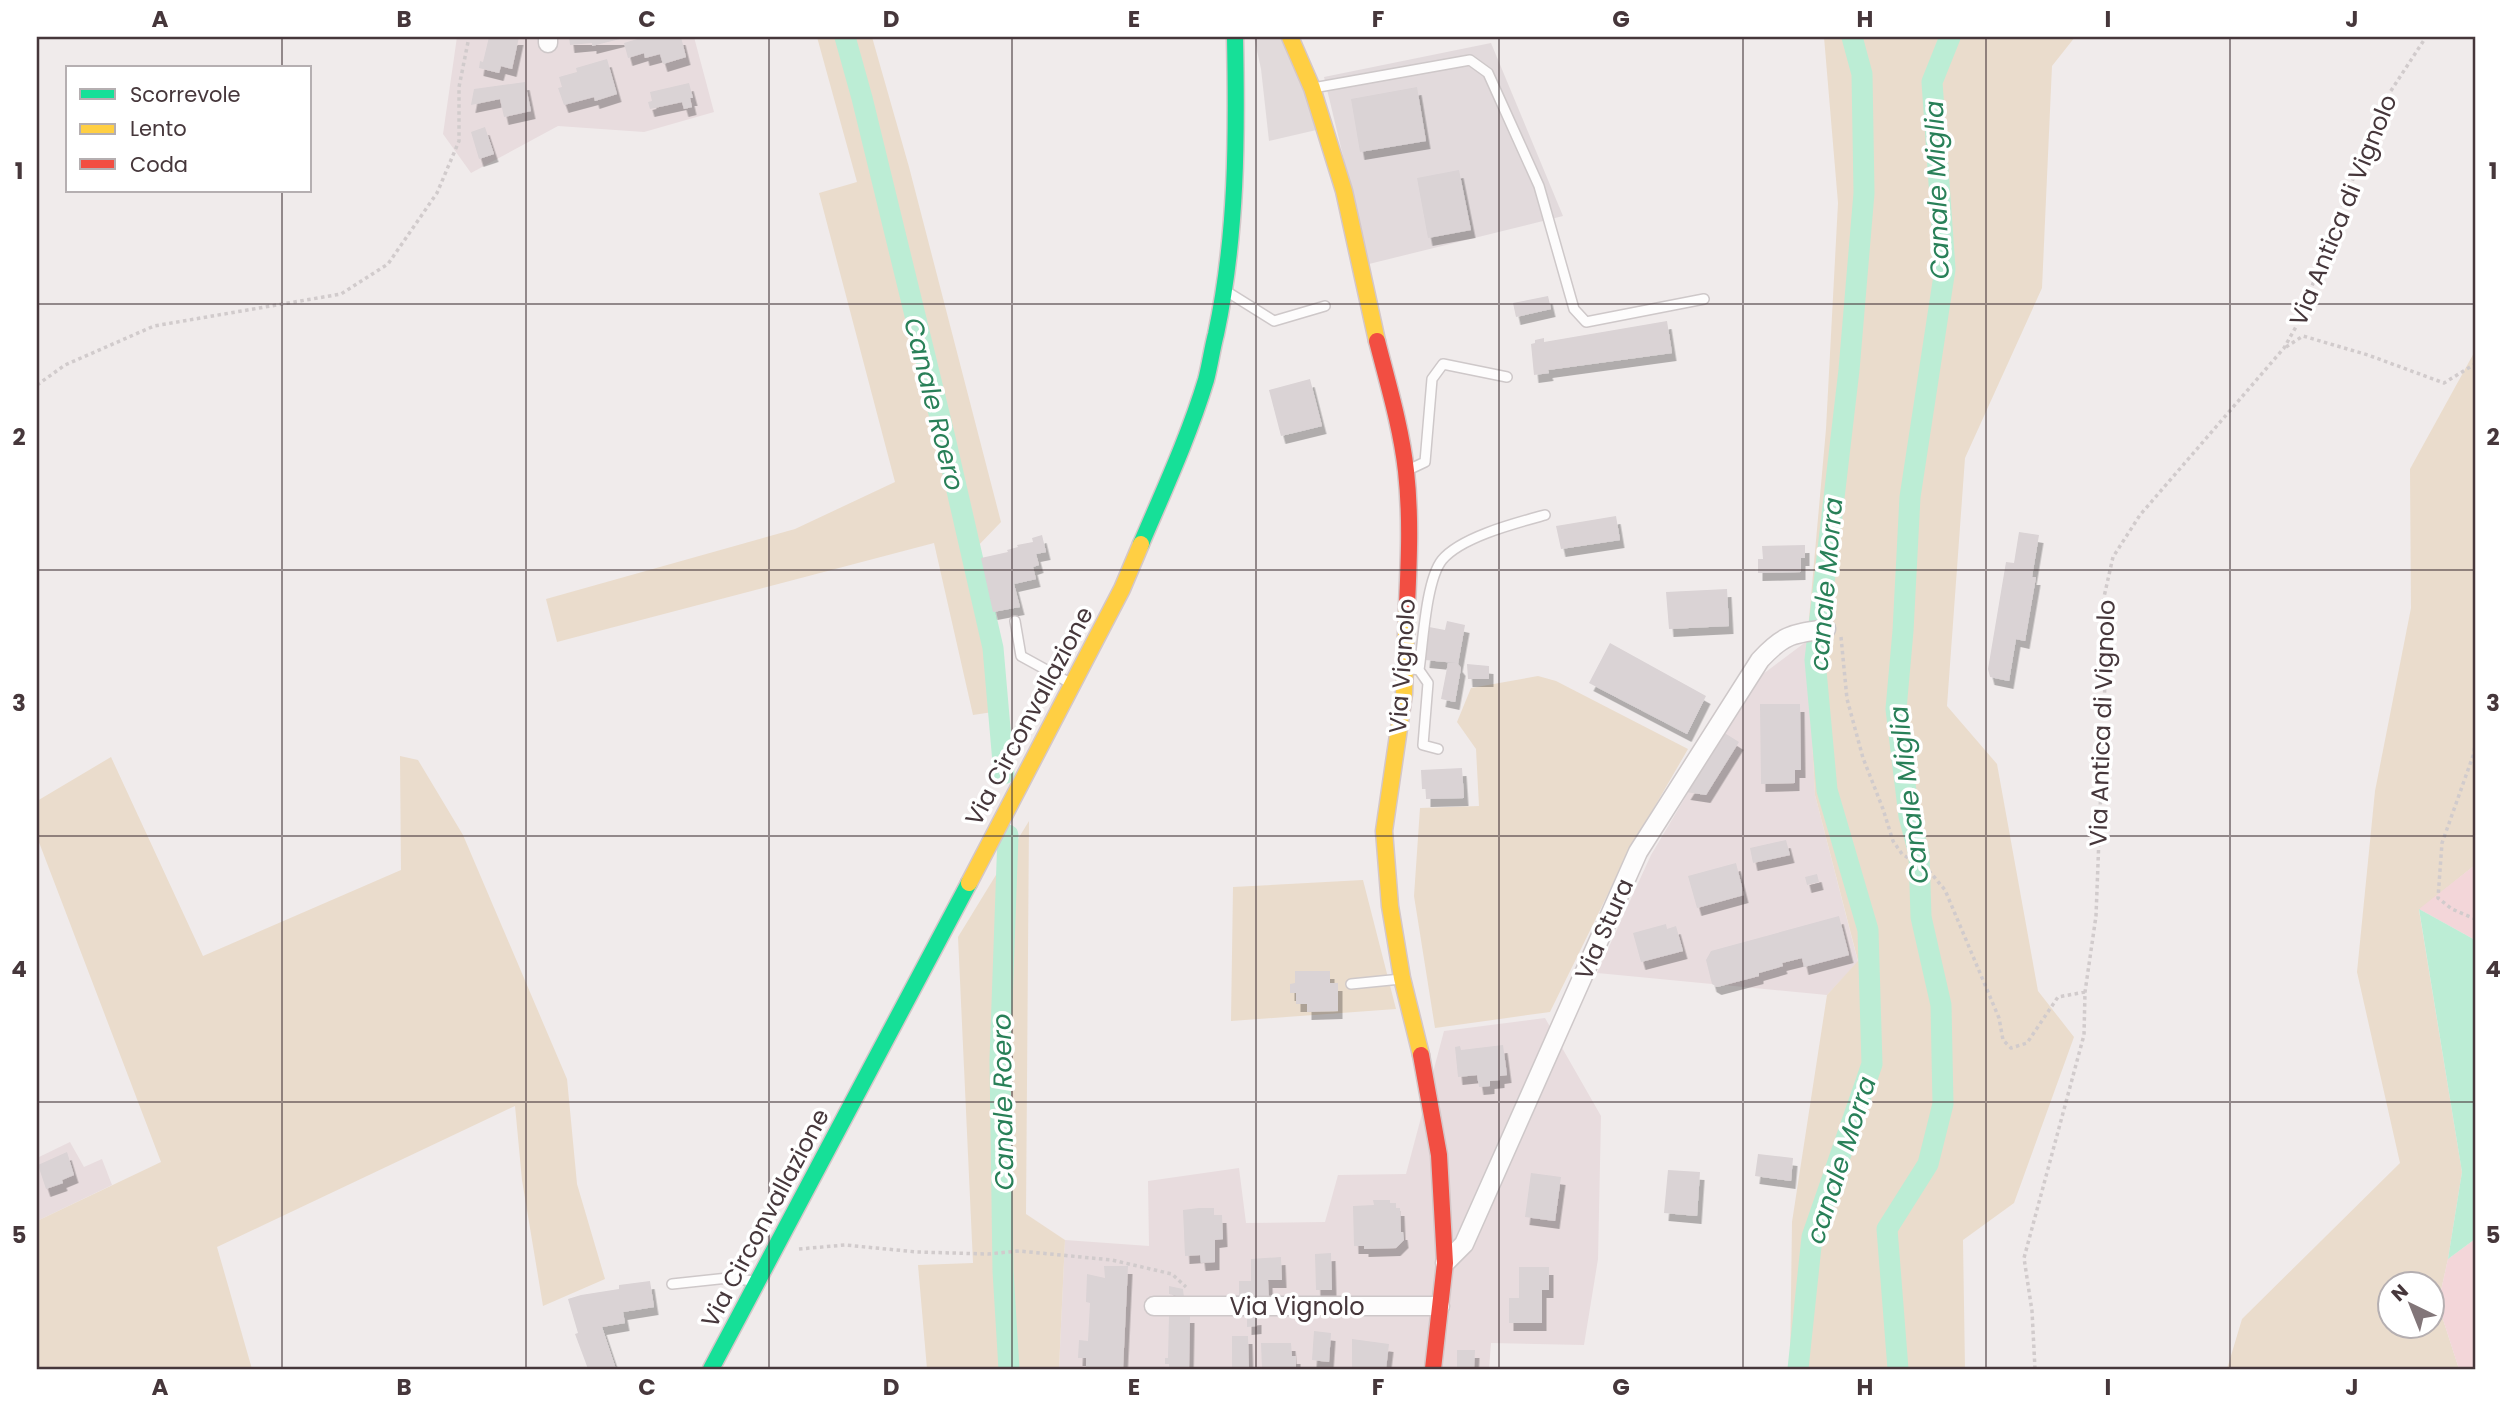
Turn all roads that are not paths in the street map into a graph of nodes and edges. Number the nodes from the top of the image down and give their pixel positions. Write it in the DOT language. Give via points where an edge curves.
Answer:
graph roads {
  1 [pos="1235,37"];
  2 [pos="1290,37"];
  3 [pos="1312,88"];
  4 [pos="1225,290"];
  5 [pos="1704,299"];
  6 [pos="1325,306"];
  7 [pos="1507,377"];
  8 [pos="1406,471"];
  9 [pos="1545,515"];
  10 [pos="1015,621"];
  11 [pos="1818,630"];
  12 [pos="1412,669"];
  13 [pos="1072,684"];
  14 [pos="1438,749"];
  15 [pos="1402,978"];
  16 [pos="1351,984"];
  17 [pos="1445,1263"];
  18 [pos="756,1282"];
  19 [pos="672,1284"];
  20 [pos="1154,1306"];
  21 [pos="1440,1306"];
  22 [pos="711,1369"];
  23 [pos="1433,1369"];
  1 -- 4 [label="main road, Via Circonvallazione" via="1237,155"];
  2 -- 3 [label="main road, Via Vignolo"];
  3 -- 5 [label="lane" via="1470,60 1488,73 1539,186 1574,309 1586,322"];
  3 -- 8 [label="main road, Via Vignolo" via="1344,191"];
  4 -- 6 [label="lane" via="1274,321"];
  4 -- 13 [label="main road, Via Circonvallazione" via="1206,379 1181,450 1122,589"];
  7 -- 8 [label="lane" via="1443,363 1432,379 1425,462"];
  8 -- 12 [label="main road, Via Vignolo"];
  9 -- 12 [label="lane" via="1504,526 1455,549 1441,561"];
  10 -- 13 [label="lane" via="1021,656"];
  11 -- 17 [label="street, Via Stura" via="1777,642 1760,660 1639,852 1464,1244"];
  12 -- 14 [label="lane" via="1428,683 1423,745"];
  12 -- 15 [label="main road, Via Vignolo" via="1404,694 1384,831"];
  13 -- 18 [label="main road, Via Circonvallazione"];
  15 -- 16 [label="lane"];
  15 -- 17 [label="main road, Via Vignolo" via="1425,1073 1438,1155"];
  17 -- 21 [label="main road, Via Vignolo"];
  18 -- 19 [label="lane" via="727,1278"];
  18 -- 22 [label="main road, Via Circonvallazione"];
  20 -- 21 [label="street, Via Vignolo"];
  21 -- 23 [label="main road, Via Vignolo"];
}
